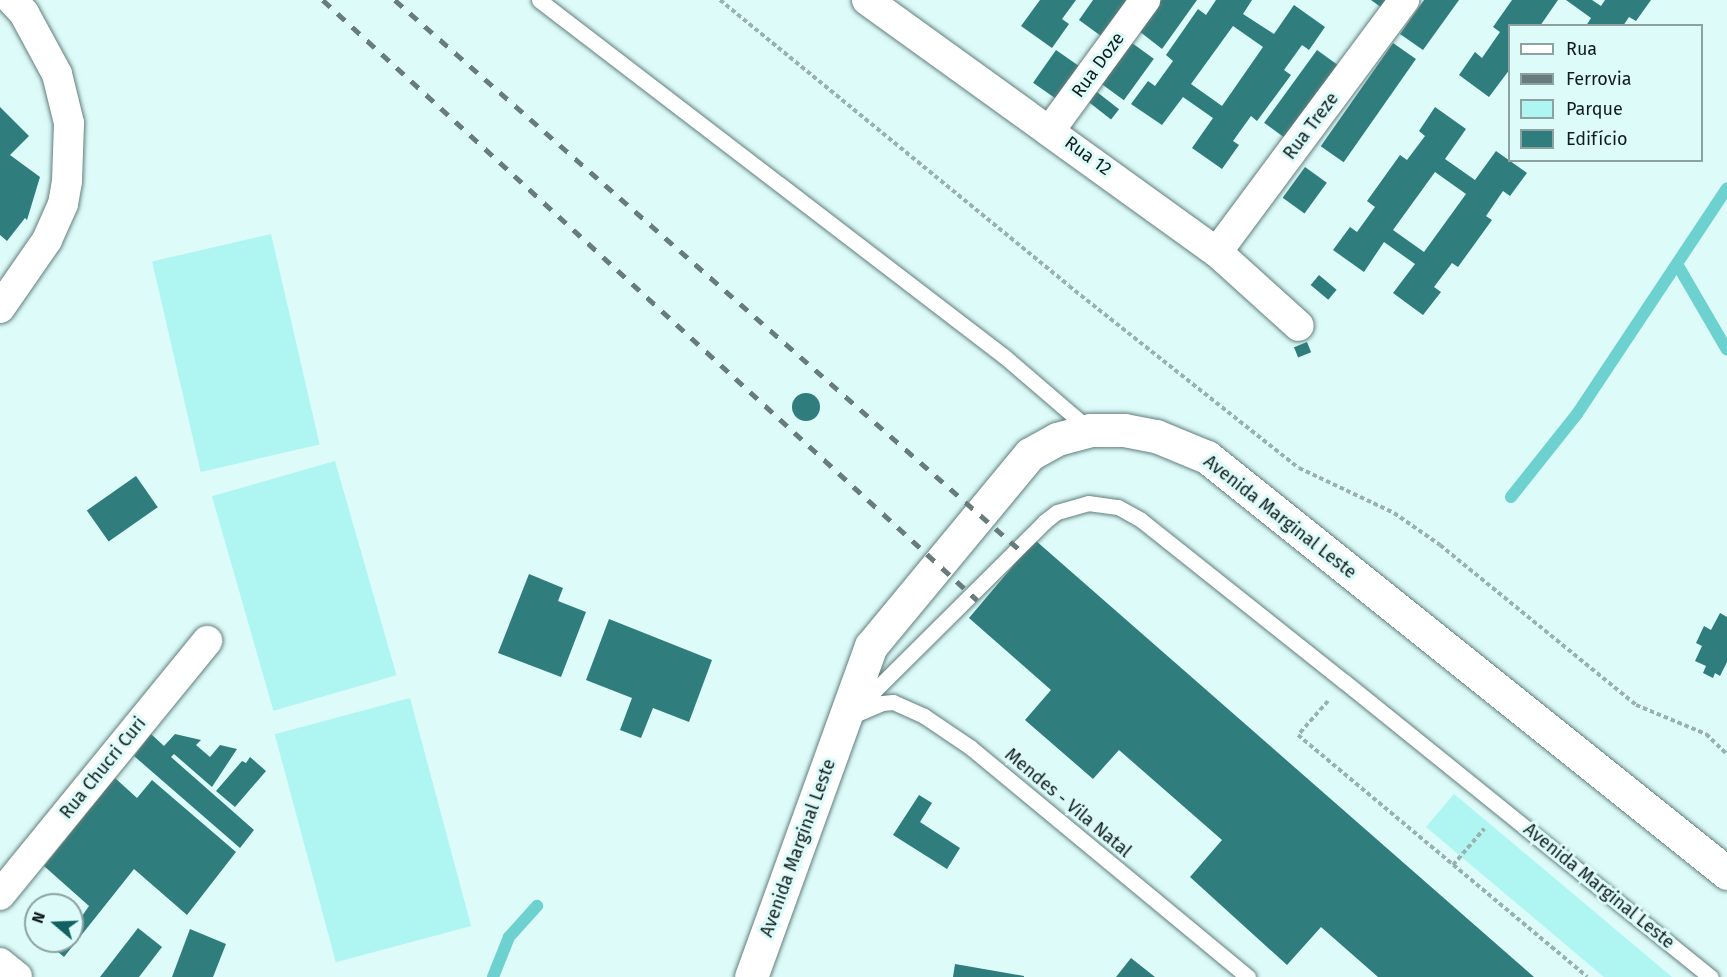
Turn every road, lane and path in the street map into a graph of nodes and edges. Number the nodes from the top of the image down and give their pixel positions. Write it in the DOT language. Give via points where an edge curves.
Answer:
graph roads {
  1 [pos="12,0"];
  2 [pos="539,0"];
  3 [pos="720,0"];
  4 [pos="867,0"];
  5 [pos="1145,0"];
  6 [pos="1404,0"];
  7 [pos="1051,129"];
  8 [pos="1217,252"];
  9 [pos="0,308"];
  10 [pos="1299,326"];
  11 [pos="1090,430"];
  12 [pos="207,640"];
  13 [pos="1346,682"];
  14 [pos="846,719"];
  15 [pos="1727,754"];
  16 [pos="1503,808"];
  17 [pos="1453,865"];
  18 [pos="1727,873"];
  19 [pos="0,895"];
  20 [pos="0,963"];
  21 [pos="17,977"];
  22 [pos="751,977"];
  23 [pos="1248,977"];
  24 [pos="1587,977"];
  25 [pos="1711,977"];
  1 -- 9 [label="street" via="24,13 57,74 69,123 67,181 63,204 47,240"];
  2 -- 11 [label="lane" via="1005,357"];
  3 -- 15 [label="path" via="1069,286 1299,468 1394,513 1431,538 1636,705 1706,734"];
  4 -- 7 [label="street, Rua 12"];
  5 -- 7 [label="street, Rua Doze"];
  6 -- 8 [label="street, Rua Treze"];
  7 -- 8 [label="street, Rua 12"];
  8 -- 10 [label="street, Rua 12"];
  11 -- 14 [label="street, Avenida Marginal Leste" via="1030,454 1007,477 881,630 861,668"];
  11 -- 18 [label="street, Avenida Marginal Leste" via="1124,430 1156,436 1207,457"];
  12 -- 19 [label="street, Rua Chucri Curi"];
  13 -- 14 [label="lane, Avenida Marginal Leste" via="1141,520 1118,507 1088,503 1057,512 1044,522"];
  13 -- 16 [label="lane, Avenida Marginal Leste"];
  13 -- 17 [label="path" via="1298,735"];
  14 -- 22 [label="street, Avenida Marginal Leste"];
  14 -- 23 [label="lane, Mendes - Vila Natal" via="882,703 903,705 924,716 970,747"];
  16 -- 17 [label="path"];
  16 -- 25 [label="lane, Avenida Marginal Leste"];
  17 -- 24 [label="path"];
  20 -- 21 [label="street"];
}
